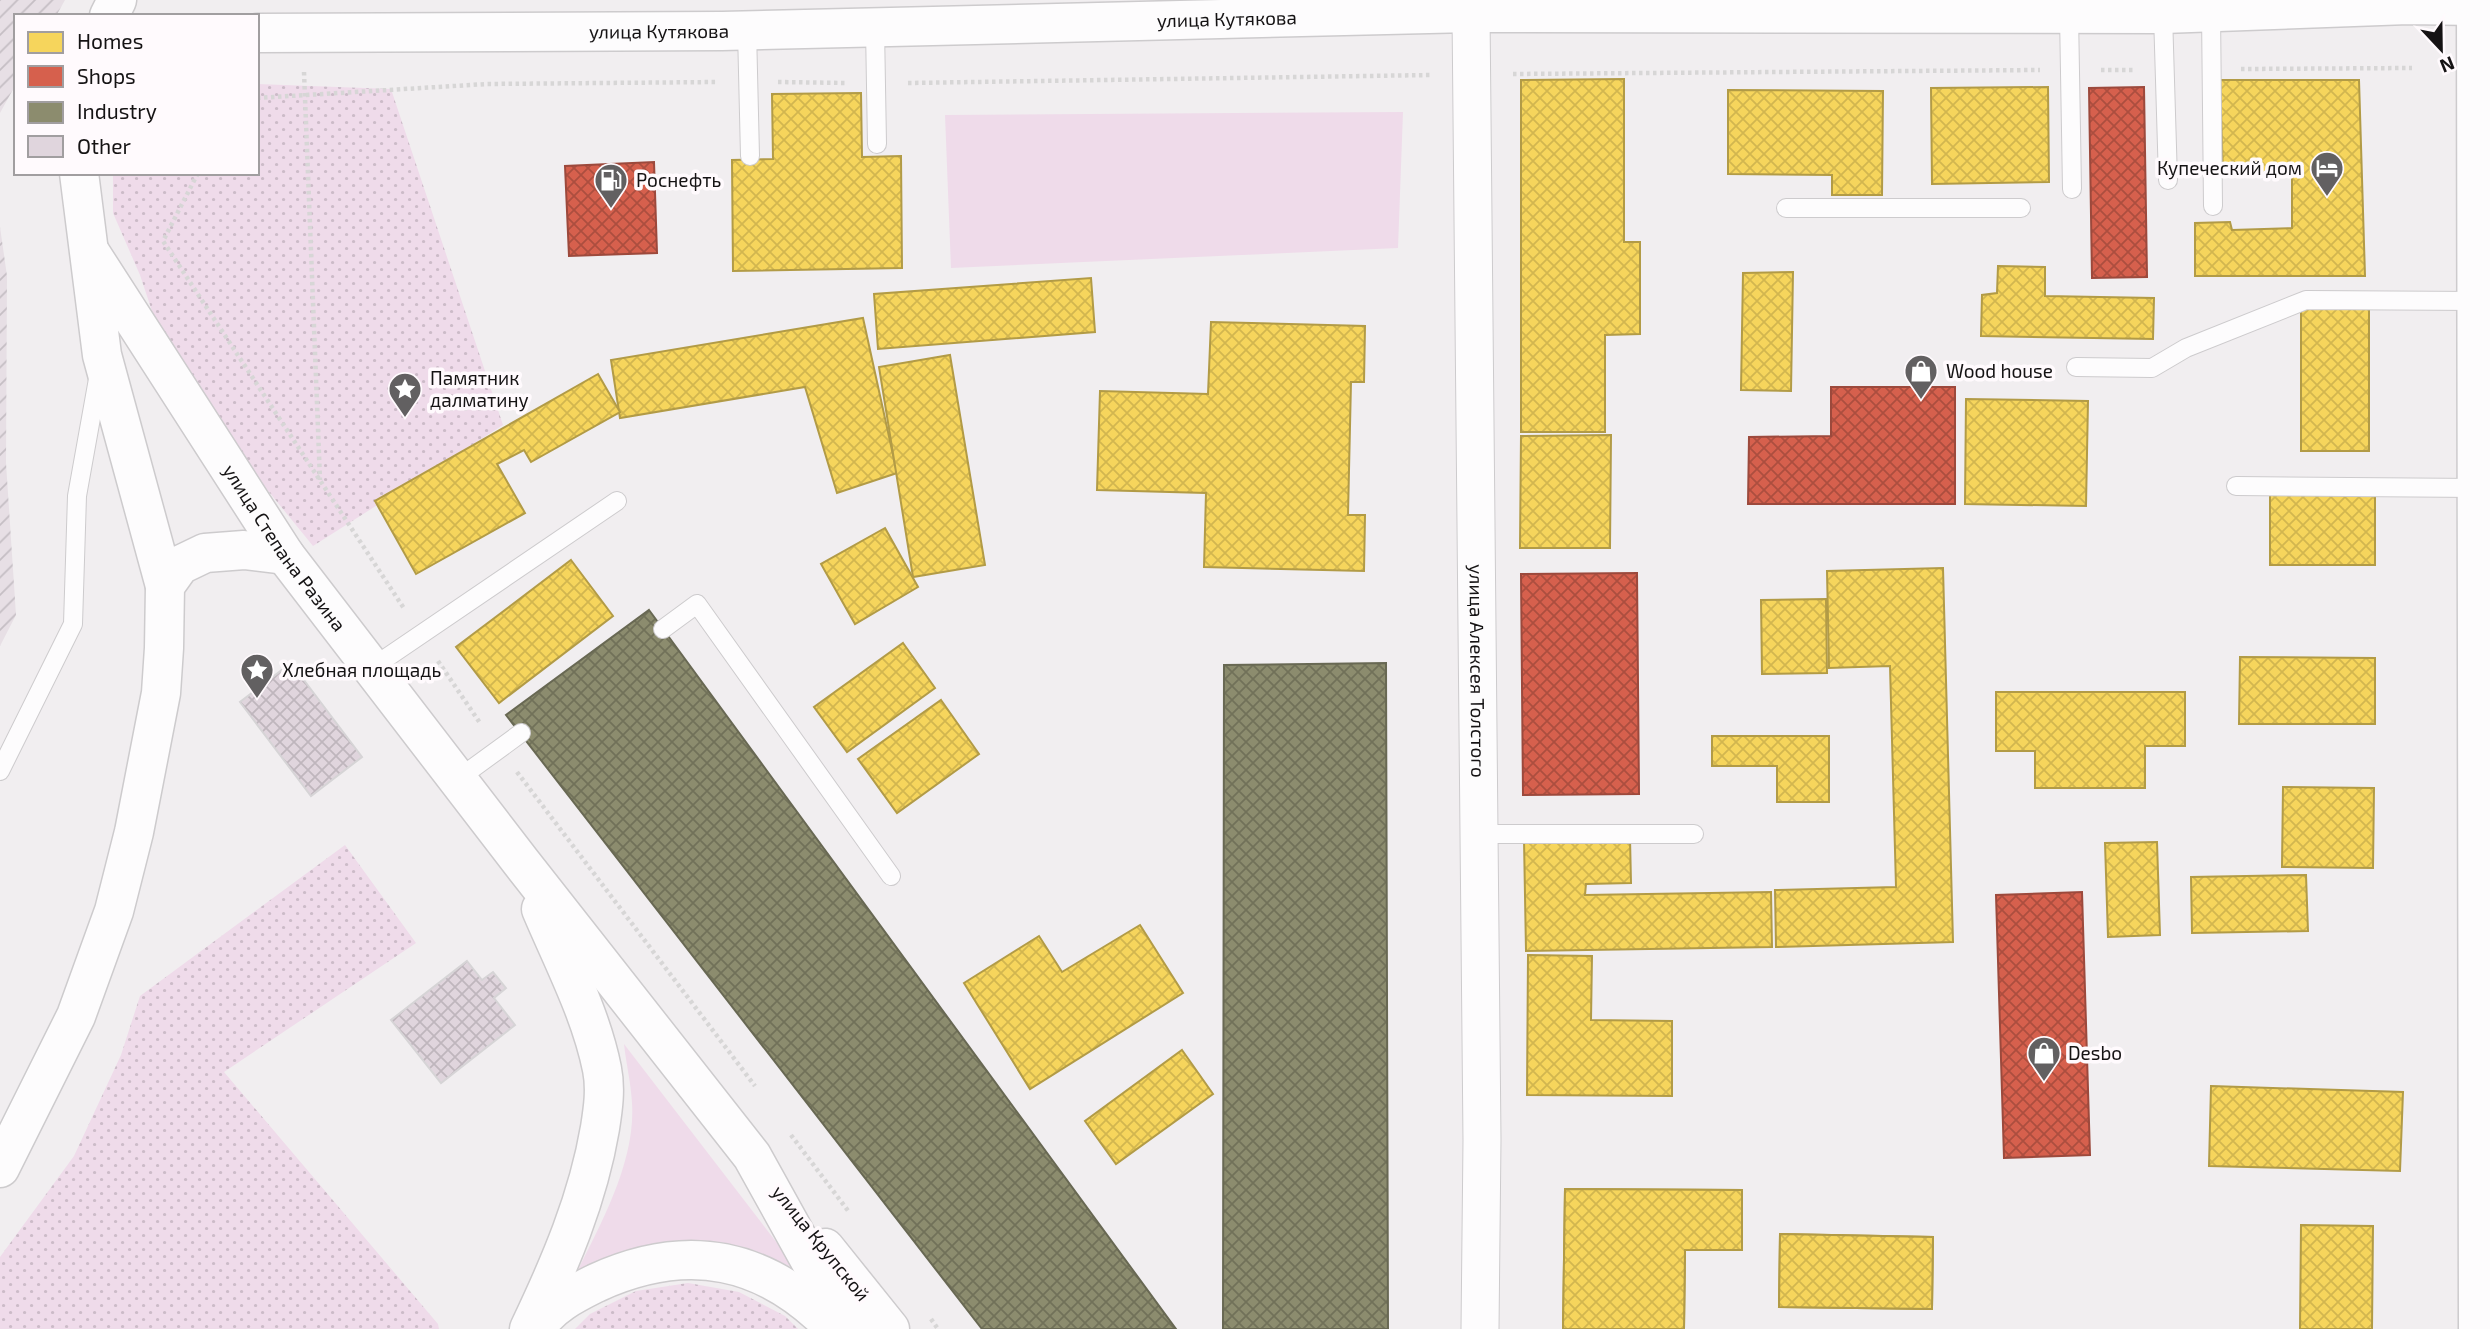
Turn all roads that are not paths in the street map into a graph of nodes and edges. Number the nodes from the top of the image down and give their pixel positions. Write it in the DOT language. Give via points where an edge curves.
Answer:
graph roads {
  1 [pos="2481,4"];
  2 [pos="2211,12"];
  3 [pos="1471,13"];
  4 [pos="2069,14"];
  5 [pos="2163,14"];
  6 [pos="875,28"];
  7 [pos="747,30"];
  8 [pos="259,33"];
  9 [pos="877,144"];
  10 [pos="750,156"];
  11 [pos="79,175"];
  12 [pos="2168,180"];
  13 [pos="2072,189"];
  14 [pos="2213,206"];
  15 [pos="1786,208"];
  16 [pos="2021,208"];
  17 [pos="90,252"];
  18 [pos="2477,301"];
  19 [pos="102,355"];
  20 [pos="2076,367"];
  21 [pos="2236,486"];
  22 [pos="2477,488"];
  23 [pos="617,501"];
  24 [pos="285,555"];
  25 [pos="165,586"];
  26 [pos="663,629"];
  27 [pos="373,667"];
  28 [pos="521,733"];
  29 [pos="0,771"];
  30 [pos="458,779"];
  31 [pos="1478,834"];
  32 [pos="1694,834"];
  33 [pos="521,862"];
  34 [pos="891,876"];
  35 [pos="752,1156"];
  36 [pos="0,1168"];
  37 [pos="529,1329"];
  38 [pos="536,1329"];
  39 [pos="835,1329"];
  40 [pos="848,1329"];
  41 [pos="890,1329"];
  42 [pos="1480,1329"];
  43 [pos="2479,1329"];
  1 -- 2 [label="main road, улица Кутякова"];
  1 -- 18 [label="main road"];
  2 -- 5 [label="main road, улица Кутякова"];
  2 -- 14 [label="lane"];
  3 -- 4 [label="main road, улица Кутякова"];
  3 -- 6 [label="main road, улица Кутякова"];
  3 -- 31 [label="street, улица Алексея Толстого"];
  4 -- 5 [label="main road, улица Кутякова"];
  4 -- 13 [label="lane"];
  5 -- 12 [label="lane"];
  6 -- 7 [label="main road, улица Кутякова"];
  6 -- 9 [label="lane"];
  7 -- 8 [label="main road, улица Кутякова"];
  7 -- 10 [label="lane"];
  11 -- 17 [label="main road"];
  15 -- 16 [label="lane"];
  17 -- 19 [label="main road"];
  17 -- 24 [label="main road, улица Степана Разина"];
  18 -- 20 [label="lane" via="2306,300 2186,348 2152,368"];
  18 -- 22 [label="main road"];
  19 -- 25 [label="main road"];
  19 -- 29 [label="lane" via="77,496 73,624"];
  21 -- 22 [label="lane"];
  22 -- 43 [label="main road"];
  23 -- 27 [label="lane"];
  24 -- 25 [label="main road" via="244,550 205,553 180,565"];
  24 -- 27 [label="main road, улица Степана Разина"];
  25 -- 36 [label="main road" via="160,693 114,911 76,1016"];
  26 -- 34 [label="lane" via="697,604"];
  27 -- 30 [label="main road, улица Степана Разина"];
  28 -- 30 [label="lane"];
  30 -- 33 [label="main road, улица Степана Разина"];
  31 -- 32 [label="lane"];
  31 -- 42 [label="street, улица Алексея Толстого"];
  33 -- 35 [label="main road"];
  33 -- 37 [label="main road" via="590,1030 602,1070 604,1101 595,1157 577,1218"];
  35 -- 40 [label="main road"];
  35 -- 41 [label="main road, улица Крупской"];
  38 -- 39 [label="main road" via="566,1297 642,1265 681,1260 720,1262 758,1273 794,1291"];
}
